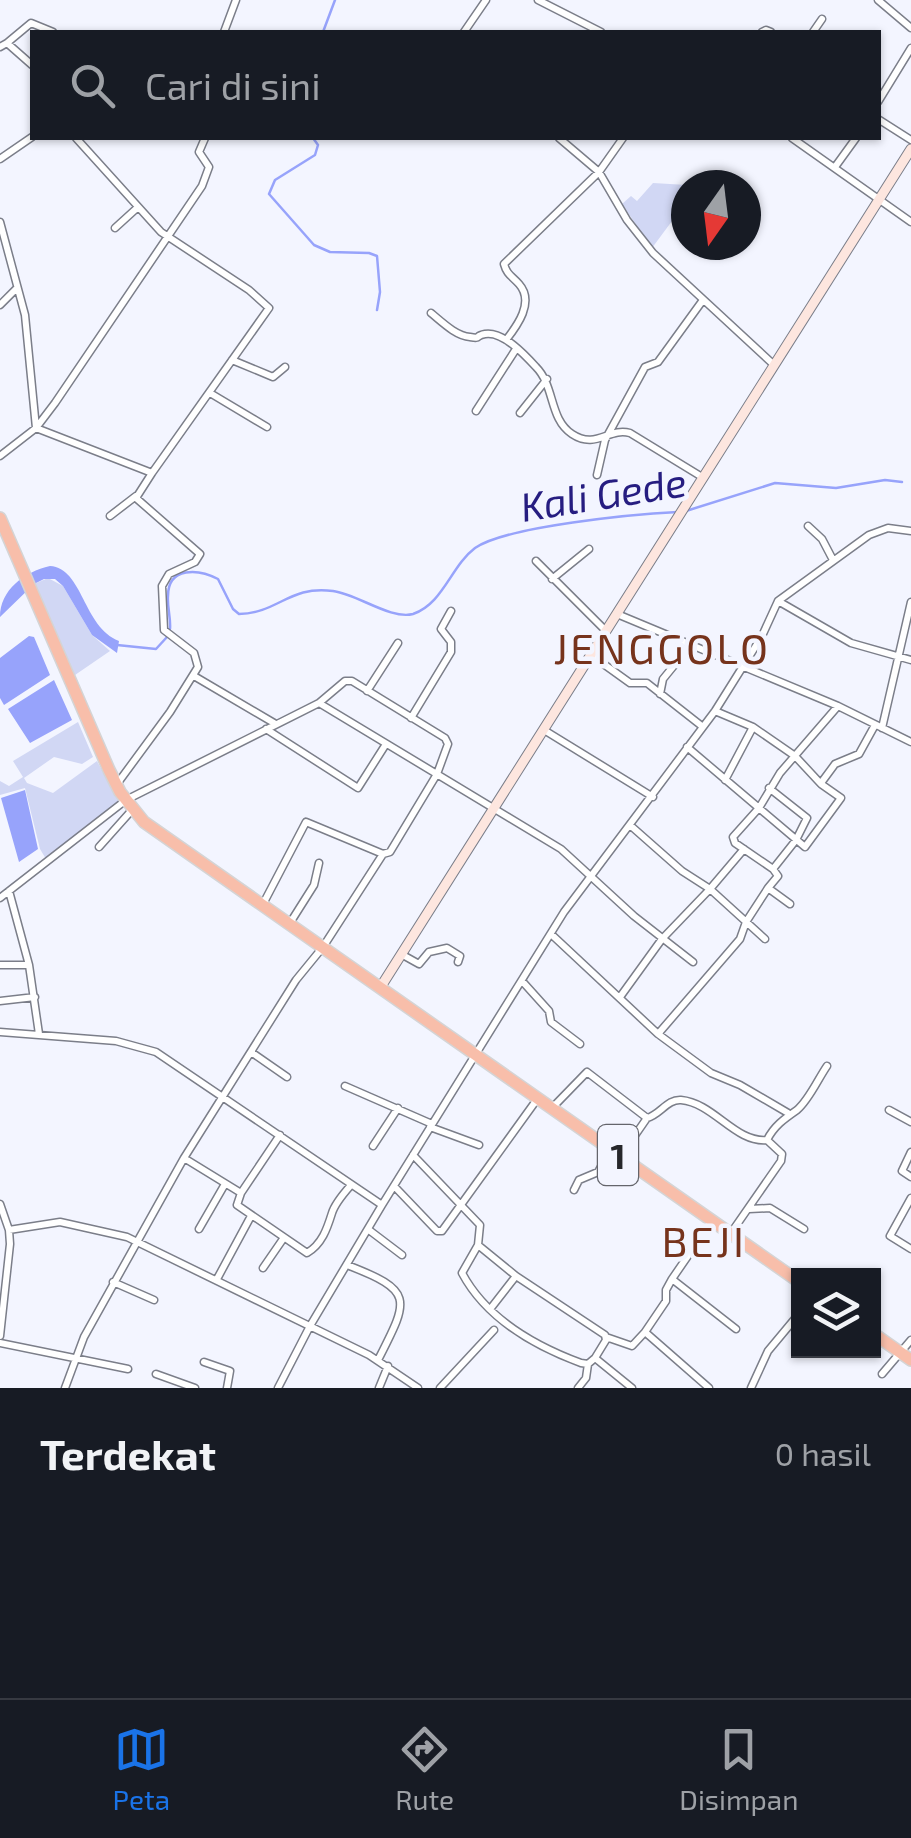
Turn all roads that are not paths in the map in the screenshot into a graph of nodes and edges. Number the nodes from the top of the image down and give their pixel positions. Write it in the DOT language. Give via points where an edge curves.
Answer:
graph roads {
  1 [pos="236,0"];
  2 [pos="486,0"];
  3 [pos="538,0"];
  4 [pos="878,0"];
  5 [pos="822,19"];
  6 [pos="911,28"];
  7 [pos="48,30"];
  8 [pos="225,30"];
  9 [pos="465,30"];
  10 [pos="597,30"];
  11 [pos="815,30"];
  12 [pos="4,45"];
  13 [pos="911,48"];
  14 [pos="30,64"];
  15 [pos="881,97"];
  16 [pos="881,121"];
  17 [pos="30,137"];
  18 [pos="78,140"];
  19 [pos="203,140"];
  20 [pos="566,140"];
  21 [pos="623,140"];
  22 [pos="795,140"];
  23 [pos="855,140"];
  24 [pos="911,140"];
  25 [pos="911,148"];
  26 [pos="0,159"];
  27 [pos="835,168"];
  28 [pos="599,172"];
  29 [pos="879,197"];
  30 [pos="137,208"];
  31 [pos="0,222"];
  32 [pos="911,222"];
  33 [pos="115,228"];
  34 [pos="168,238"];
  35 [pos="18,287"];
  36 [pos="703,300"];
  37 [pos="0,305"];
  38 [pos="431,313"];
  39 [pos="506,340"];
  40 [pos="516,349"];
  41 [pos="232,360"];
  42 [pos="773,364"];
  43 [pos="286,368"];
  44 [pos="547,379"];
  45 [pos="210,393"];
  46 [pos="476,410"];
  47 [pos="520,412"];
  48 [pos="266,427"];
  49 [pos="36,428"];
  50 [pos="609,436"];
  51 [pos="0,456"];
  52 [pos="152,473"];
  53 [pos="597,475"];
  54 [pos="702,477"];
  55 [pos="136,496"];
  56 [pos="110,516"];
  57 [pos="0,518"];
  58 [pos="808,526"];
  59 [pos="911,530"];
  60 [pos="589,549"];
  61 [pos="832,560"];
  62 [pos="536,561"];
  63 [pos="552,579"];
  64 [pos="778,601"];
  65 [pos="911,602"];
  66 [pos="450,612"];
  67 [pos="617,614"];
  68 [pos="606,631"];
  69 [pos="908,638"];
  70 [pos="398,644"];
  71 [pos="690,646"];
  72 [pos="591,656"];
  73 [pos="900,659"];
  74 [pos="911,660"];
  75 [pos="743,665"];
  76 [pos="194,676"];
  77 [pos="368,690"];
  78 [pos="660,695"];
  79 [pos="319,704"];
  80 [pos="838,706"];
  81 [pos="716,711"];
  82 [pos="411,718"];
  83 [pos="275,723"];
  84 [pos="878,726"];
  85 [pos="703,727"];
  86 [pos="752,727"];
  87 [pos="266,728"];
  88 [pos="544,730"];
  89 [pos="911,742"];
  90 [pos="386,744"];
  91 [pos="687,747"];
  92 [pos="795,756"];
  93 [pos="438,774"];
  94 [pos="726,780"];
  95 [pos="821,784"];
  96 [pos="116,785"];
  97 [pos="769,788"];
  98 [pos="653,797"];
  99 [pos="129,805"];
  100 [pos="494,807"];
  101 [pos="758,808"];
  102 [pos="630,826"];
  103 [pos="796,840"];
  104 [pos="99,846"];
  105 [pos="744,849"];
  106 [pos="383,854"];
  107 [pos="319,863"];
  108 [pos="773,869"];
  109 [pos="590,876"];
  110 [pos="710,888"];
  111 [pos="768,888"];
  112 [pos="9,891"];
  113 [pos="0,898"];
  114 [pos="790,904"];
  115 [pos="262,906"];
  116 [pos="746,922"];
  117 [pos="289,924"];
  118 [pos="551,934"];
  119 [pos="766,938"];
  120 [pos="662,939"];
  121 [pos="323,947"];
  122 [pos="402,954"];
  123 [pos="458,962"];
  124 [pos="693,962"];
  125 [pos="0,964"];
  126 [pos="28,965"];
  127 [pos="522,981"];
  128 [pos="380,988"];
  129 [pos="620,996"];
  130 [pos="34,997"];
  131 [pos="0,1000"];
  132 [pos="0,1032"];
  133 [pos="40,1034"];
  134 [pos="658,1034"];
  135 [pos="580,1044"];
  136 [pos="251,1052"];
  137 [pos="474,1054"];
  138 [pos="826,1066"];
  139 [pos="286,1077"];
  140 [pos="345,1086"];
  141 [pos="224,1096"];
  142 [pos="538,1098"];
  143 [pos="398,1108"];
  144 [pos="552,1108"];
  145 [pos="889,1110"];
  146 [pos="788,1113"];
  147 [pos="646,1118"];
  148 [pos="911,1122"];
  149 [pos="431,1126"];
  150 [pos="280,1135"];
  151 [pos="767,1140"];
  152 [pos="479,1145"];
  153 [pos="373,1146"];
  154 [pos="911,1152"];
  155 [pos="615,1153"];
  156 [pos="413,1155"];
  157 [pos="184,1158"];
  158 [pos="911,1178"];
  159 [pos="225,1184"];
  160 [pos="350,1185"];
  161 [pos="394,1186"];
  162 [pos="574,1190"];
  163 [pos="240,1194"];
  164 [pos="911,1198"];
  165 [pos="0,1204"];
  166 [pos="382,1205"];
  167 [pos="462,1205"];
  168 [pos="749,1209"];
  169 [pos="251,1216"];
  170 [pos="712,1221"];
  171 [pos="6,1229"];
  172 [pos="200,1229"];
  173 [pos="804,1229"];
  174 [pos="368,1230"];
  175 [pos="730,1234"];
  176 [pos="283,1239"];
  177 [pos="135,1242"];
  178 [pos="478,1245"];
  179 [pos="911,1249"];
  180 [pos="402,1256"];
  181 [pos="347,1266"];
  182 [pos="263,1268"];
  183 [pos="516,1276"];
  184 [pos="791,1276"];
  185 [pos="218,1279"];
  186 [pos="672,1279"];
  187 [pos="114,1282"];
  188 [pos="154,1300"];
  189 [pos="2,1307"];
  190 [pos="491,1308"];
  191 [pos="791,1324"];
  192 [pos="310,1326"];
  193 [pos="736,1329"];
  194 [pos="494,1330"];
  195 [pos="644,1332"];
  196 [pos="606,1337"];
  197 [pos="881,1339"];
  198 [pos="0,1340"];
  199 [pos="911,1340"];
  200 [pos="906,1357"];
  201 [pos="76,1358"];
  202 [pos="595,1358"];
  203 [pos="378,1360"];
  204 [pos="204,1362"];
  205 [pos="588,1364"];
  206 [pos="388,1366"];
  207 [pos="128,1369"];
  208 [pos="156,1374"];
  209 [pos="882,1374"];
  210 [pos="65,1388"];
  211 [pos="195,1388"];
  212 [pos="227,1388"];
  213 [pos="278,1388"];
  214 [pos="379,1388"];
  215 [pos="418,1388"];
  216 [pos="440,1388"];
  217 [pos="578,1388"];
  218 [pos="632,1388"];
  219 [pos="709,1388"];
  220 [pos="750,1388"];
  1 -- 8 [label="street"];
  2 -- 9 [label="street"];
  3 -- 10 [label="street"];
  4 -- 6 [label="street"];
  5 -- 11 [label="street"];
  7 -- 12 [label="street" via="30,22"];
  12 -- 14 [label="street"];
  13 -- 15 [label="street"];
  16 -- 24 [label="street"];
  17 -- 26 [label="street"];
  18 -- 30 [label="street"];
  19 -- 34 [label="street" via="205,180"];
  20 -- 28 [label="street"];
  21 -- 28 [label="street"];
  22 -- 27 [label="street"];
  23 -- 27 [label="street"];
  25 -- 29 [label="main road"];
  27 -- 29 [label="street"];
  28 -- 36 [label="street" via="638,236"];
  28 -- 39 [label="street" via="504,264 525,296 522,318"];
  29 -- 32 [label="street"];
  29 -- 42 [label="main road"];
  30 -- 33 [label="street"];
  30 -- 34 [label="street"];
  31 -- 35 [label="street"];
  34 -- 41 [label="street" via="268,305"];
  34 -- 49 [label="street"];
  35 -- 37 [label="street"];
  35 -- 49 [label="street"];
  36 -- 42 [label="street"];
  36 -- 50 [label="street" via="658,362 647,364"];
  38 -- 39 [label="street" via="468,337"];
  39 -- 40 [label="street"];
  40 -- 44 [label="street"];
  40 -- 46 [label="street"];
  41 -- 43 [label="street" via="267,376"];
  41 -- 45 [label="street"];
  42 -- 54 [label="main road"];
  44 -- 47 [label="street"];
  44 -- 50 [label="street" via="558,418 570,433 592,440"];
  45 -- 48 [label="street"];
  45 -- 52 [label="street"];
  49 -- 51 [label="street"];
  49 -- 52 [label="street"];
  50 -- 53 [label="street"];
  50 -- 54 [label="street" via="630,433"];
  52 -- 55 [label="street"];
  54 -- 67 [label="main road"];
  55 -- 56 [label="street"];
  55 -- 76 [label="street" via="200,554 177,568 162,592 169,632 198,656"];
  57 -- 96 [label="highway, 1"];
  58 -- 61 [label="street"];
  59 -- 61 [label="street" via="881,530"];
  60 -- 63 [label="street"];
  61 -- 64 [label="street"];
  62 -- 63 [label="street"];
  63 -- 68 [label="street"];
  64 -- 73 [label="street" via="837,636"];
  64 -- 75 [label="street"];
  65 -- 69 [label="street"];
  66 -- 82 [label="street" via="442,629 451,652"];
  67 -- 68 [label="main road"];
  67 -- 71 [label="street"];
  68 -- 72 [label="main road"];
  69 -- 73 [label="street"];
  70 -- 77 [label="street"];
  71 -- 75 [label="street"];
  71 -- 78 [label="street" via="663,679"];
  72 -- 78 [label="street"];
  72 -- 88 [label="main road"];
  73 -- 74 [label="street"];
  73 -- 84 [label="street"];
  75 -- 80 [label="street"];
  75 -- 81 [label="street"];
  76 -- 83 [label="street"];
  76 -- 96 [label="street"];
  77 -- 79 [label="street" via="346,681"];
  77 -- 82 [label="street"];
  78 -- 85 [label="street"];
  79 -- 83 [label="street"];
  79 -- 90 [label="street"];
  80 -- 84 [label="street"];
  80 -- 92 [label="street"];
  81 -- 85 [label="street"];
  81 -- 86 [label="street"];
  82 -- 93 [label="street" via="447,740"];
  83 -- 87 [label="street"];
  84 -- 89 [label="street"];
  84 -- 95 [label="street" via="859,754 841,760"];
  85 -- 91 [label="street"];
  86 -- 92 [label="street"];
  86 -- 94 [label="street"];
  87 -- 90 [label="street" via="358,788"];
  87 -- 99 [label="street"];
  88 -- 98 [label="street"];
  88 -- 100 [label="main road"];
  90 -- 93 [label="street"];
  91 -- 94 [label="street"];
  91 -- 98 [label="street"];
  92 -- 95 [label="street"];
  92 -- 97 [label="street"];
  93 -- 100 [label="street"];
  93 -- 106 [label="street"];
  94 -- 101 [label="street"];
  95 -- 103 [label="street" via="840,800 806,846"];
  96 -- 99 [label="highway, 1"];
  97 -- 101 [label="street"];
  97 -- 103 [label="street" via="806,816"];
  98 -- 102 [label="street"];
  99 -- 104 [label="street"];
  99 -- 112 [label="street"];
  99 -- 115 [label="highway, 1"];
  100 -- 109 [label="street"];
  100 -- 122 [label="main road"];
  101 -- 103 [label="street"];
  101 -- 105 [label="street" via="733,837"];
  102 -- 109 [label="street"];
  102 -- 110 [label="street"];
  103 -- 108 [label="street"];
  105 -- 108 [label="street"];
  105 -- 110 [label="street"];
  106 -- 115 [label="street" via="306,822"];
  106 -- 121 [label="street"];
  107 -- 117 [label="street" via="314,885"];
  108 -- 111 [label="street" via="778,876"];
  109 -- 118 [label="street"];
  109 -- 120 [label="street"];
  110 -- 116 [label="street"];
  110 -- 120 [label="street"];
  111 -- 114 [label="street"];
  111 -- 116 [label="street"];
  112 -- 113 [label="street"];
  112 -- 126 [label="street"];
  115 -- 117 [label="highway, 1"];
  116 -- 119 [label="street"];
  116 -- 134 [label="street" via="740,940"];
  117 -- 121 [label="highway, 1"];
  118 -- 127 [label="street"];
  118 -- 129 [label="street"];
  120 -- 124 [label="street"];
  120 -- 129 [label="street"];
  121 -- 128 [label="highway, 1"];
  121 -- 136 [label="street"];
  122 -- 123 [label="street" via="420,964 429,952 447,948 460,956"];
  122 -- 128 [label="main road"];
  125 -- 126 [label="street"];
  126 -- 130 [label="street"];
  127 -- 135 [label="street" via="552,1022"];
  127 -- 137 [label="street"];
  128 -- 137 [label="highway, 1"];
  129 -- 134 [label="street"];
  130 -- 131 [label="street"];
  130 -- 133 [label="street"];
  132 -- 133 [label="street"];
  133 -- 141 [label="street" via="146,1048"];
  134 -- 146 [label="street" via="711,1073"];
  136 -- 139 [label="street"];
  136 -- 141 [label="street"];
  137 -- 142 [label="highway, 1"];
  137 -- 149 [label="street"];
  138 -- 146 [label="street"];
  140 -- 143 [label="street"];
  141 -- 150 [label="street"];
  141 -- 157 [label="street"];
  142 -- 144 [label="highway, 1"];
  142 -- 167 [label="street"];
  143 -- 149 [label="street"];
  143 -- 153 [label="street"];
  144 -- 147 [label="street" via="588,1072"];
  144 -- 155 [label="highway, 1"];
  145 -- 148 [label="street"];
  146 -- 151 [label="street"];
  147 -- 151 [label="street" via="682,1100 752,1140"];
  147 -- 155 [label="street"];
  149 -- 152 [label="street"];
  149 -- 156 [label="street"];
  150 -- 160 [label="street"];
  150 -- 163 [label="street"];
  151 -- 168 [label="street" via="782,1158"];
  154 -- 158 [label="street" via="902,1170"];
  155 -- 162 [label="street"];
  155 -- 170 [label="highway, 1"];
  156 -- 161 [label="street"];
  156 -- 167 [label="street"];
  157 -- 159 [label="street"];
  157 -- 177 [label="street"];
  159 -- 163 [label="street"];
  159 -- 172 [label="street"];
  160 -- 166 [label="street"];
  160 -- 176 [label="street" via="310,1253"];
  161 -- 166 [label="street"];
  161 -- 167 [label="street" via="440,1232"];
  163 -- 169 [label="street" via="236,1204"];
  164 -- 179 [label="street" via="890,1236"];
  165 -- 171 [label="street"];
  166 -- 174 [label="street"];
  167 -- 178 [label="street" via="480,1225"];
  168 -- 173 [label="street" via="770,1208"];
  168 -- 175 [label="street"];
  169 -- 176 [label="street"];
  169 -- 185 [label="street"];
  170 -- 175 [label="highway, 1"];
  170 -- 186 [label="street"];
  171 -- 177 [label="street" via="60,1222"];
  171 -- 189 [label="street"];
  174 -- 180 [label="street"];
  174 -- 181 [label="street"];
  175 -- 184 [label="highway, 1"];
  176 -- 182 [label="street"];
  177 -- 185 [label="street"];
  177 -- 187 [label="street"];
  178 -- 183 [label="street"];
  178 -- 190 [label="street" via="462,1272"];
  181 -- 192 [label="street"];
  181 -- 203 [label="street" via="400,1294 400,1317"];
  183 -- 190 [label="street"];
  183 -- 196 [label="street"];
  185 -- 192 [label="street"];
  186 -- 193 [label="street"];
  186 -- 195 [label="street"];
  187 -- 188 [label="street"];
  187 -- 201 [label="street"];
  189 -- 198 [label="street"];
  190 -- 205 [label="street" via="535,1345"];
  191 -- 220 [label="street"];
  192 -- 203 [label="street"];
  192 -- 213 [label="street"];
  194 -- 216 [label="street"];
  195 -- 196 [label="street" via="630,1346"];
  195 -- 219 [label="street"];
  196 -- 202 [label="street"];
  197 -- 200 [label="highway"];
  198 -- 201 [label="street"];
  199 -- 200 [label="street"];
  200 -- 209 [label="street"];
  201 -- 207 [label="street"];
  201 -- 210 [label="street"];
  202 -- 205 [label="street"];
  202 -- 218 [label="street"];
  203 -- 206 [label="street"];
  204 -- 212 [label="street" via="231,1372"];
  205 -- 217 [label="street"];
  206 -- 214 [label="street"];
  206 -- 215 [label="street"];
  208 -- 211 [label="street"];
}
